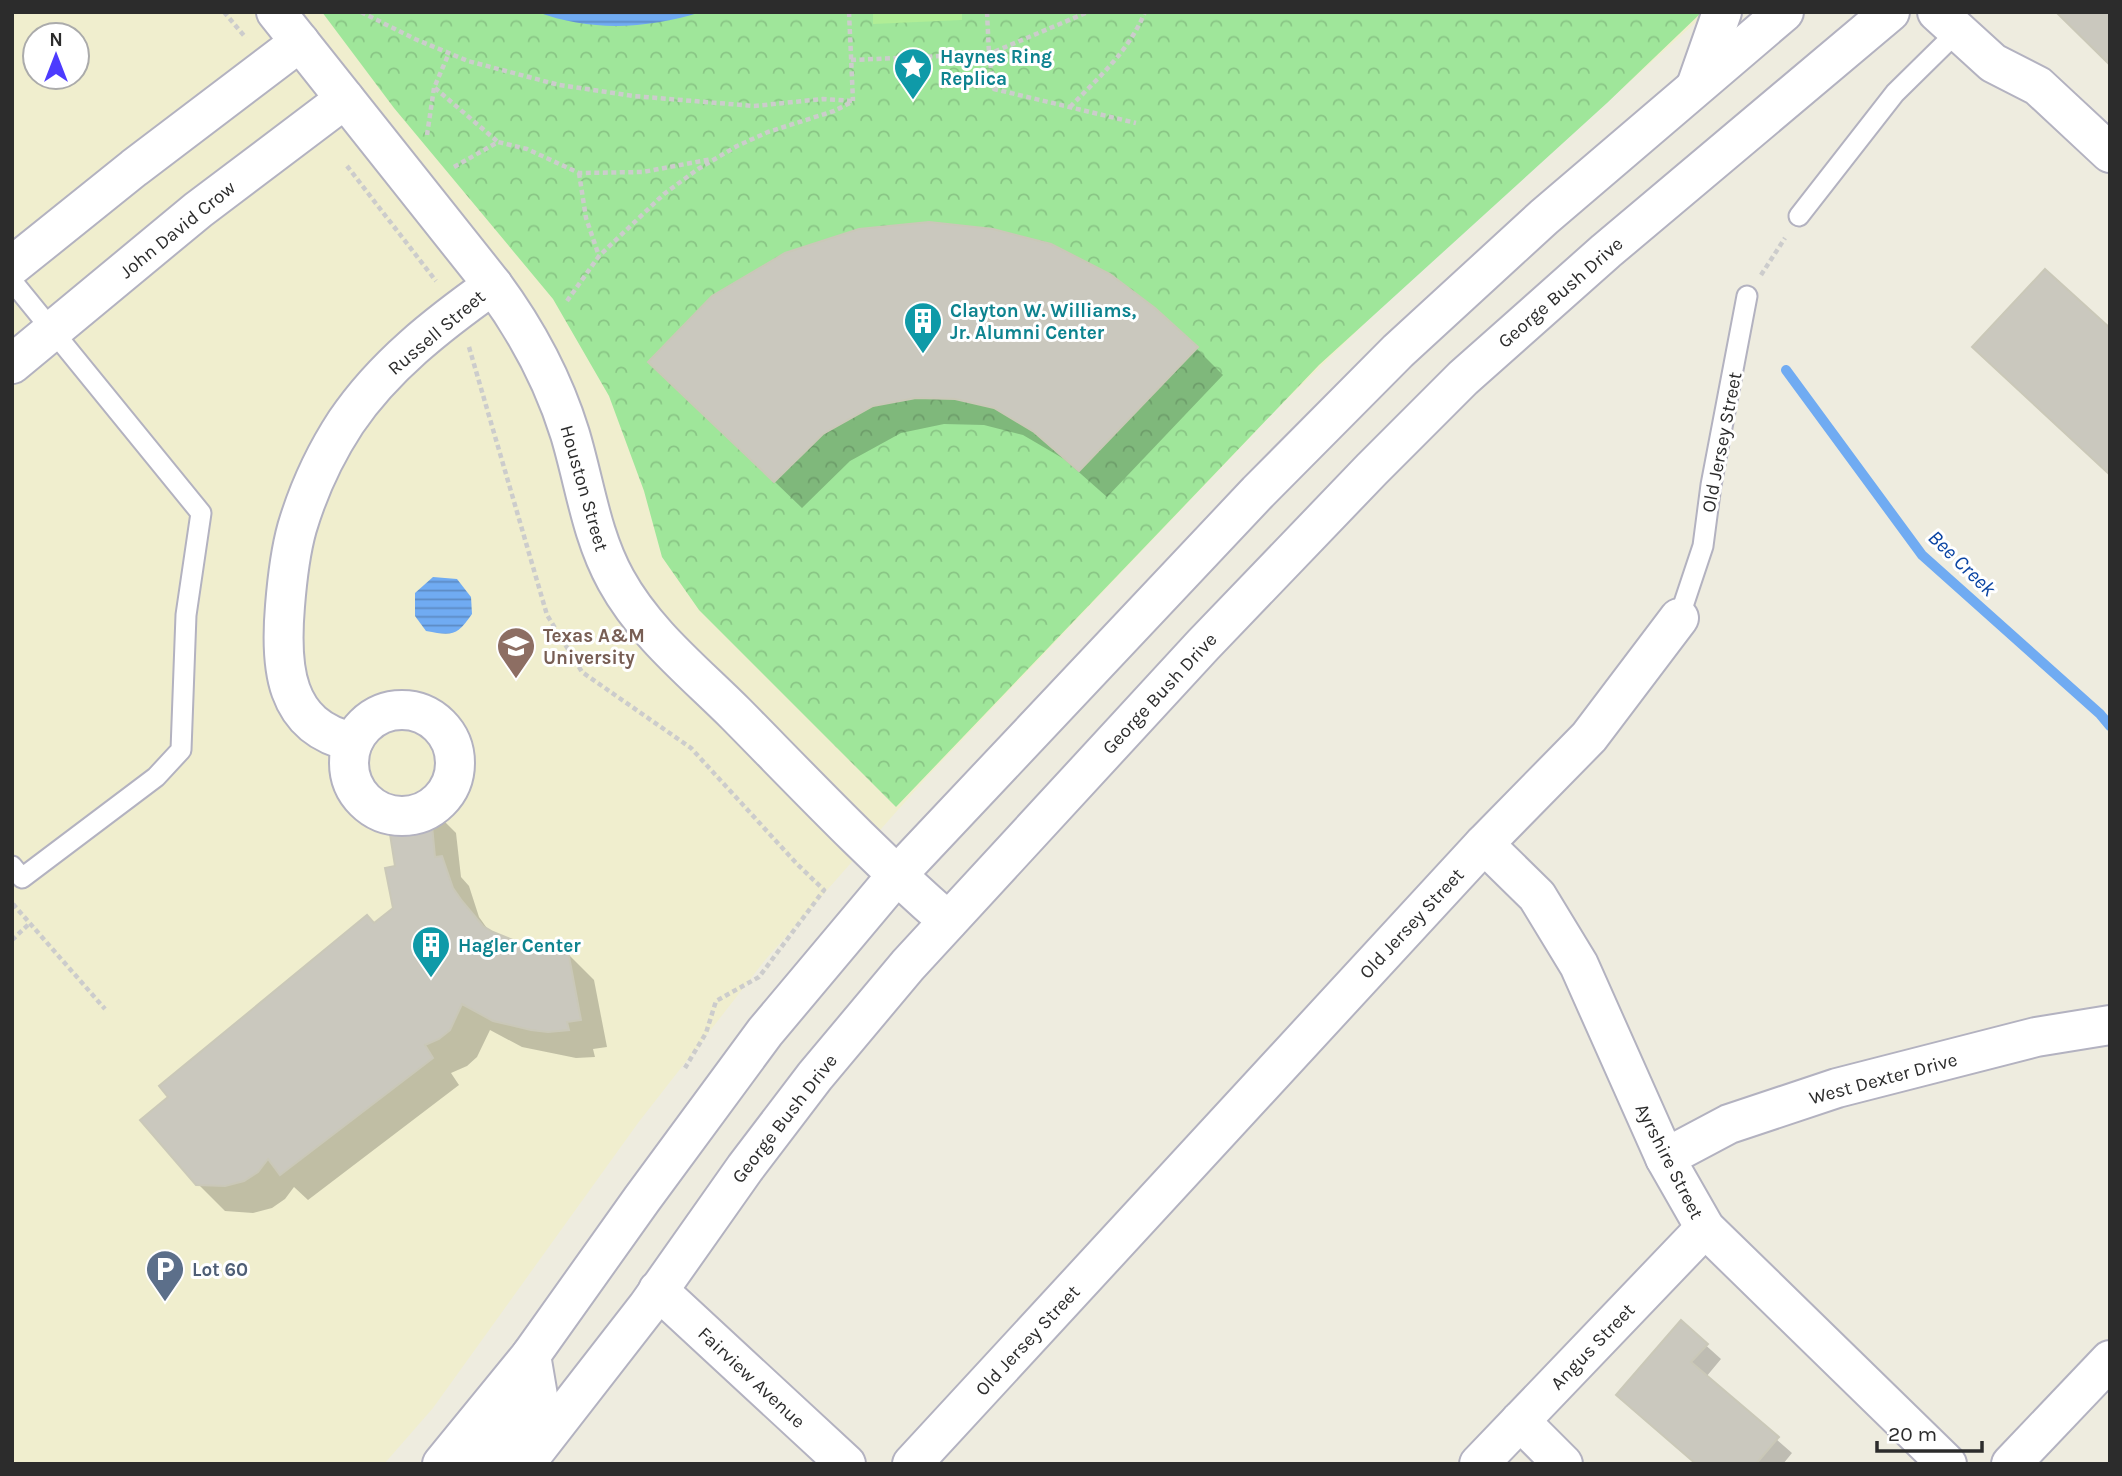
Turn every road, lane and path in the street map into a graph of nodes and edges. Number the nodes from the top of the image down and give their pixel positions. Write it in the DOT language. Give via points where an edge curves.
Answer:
graph roads {
  1 [pos="224,12"];
  2 [pos="276,12"];
  3 [pos="360,12"];
  4 [pos="849,12"];
  5 [pos="987,12"];
  6 [pos="1088,12"];
  7 [pos="1144,12"];
  8 [pos="1722,12"];
  9 [pos="1784,12"];
  10 [pos="1890,12"];
  11 [pos="1947,21"];
  12 [pos="300,42"];
  13 [pos="449,53"];
  14 [pos="989,54"];
  15 [pos="851,61"];
  16 [pos="268,65"];
  17 [pos="434,88"];
  18 [pos="1695,89"];
  19 [pos="345,99"];
  20 [pos="853,102"];
  21 [pos="1070,107"];
  22 [pos="313,122"];
  23 [pos="1136,123"];
  24 [pos="427,135"];
  25 [pos="498,142"];
  26 [pos="2110,153"];
  27 [pos="717,158"];
  28 [pos="454,167"];
  29 [pos="579,173"];
  30 [pos="1799,216"];
  31 [pos="599,256"];
  32 [pos="12,266"];
  33 [pos="12,281"];
  34 [pos="492,285"];
  35 [pos="1747,296"];
  36 [pos="567,301"];
  37 [pos="459,309"];
  38 [pos="52,331"];
  39 [pos="12,364"];
  40 [pos="1679,618"];
  41 [pos="353,742"];
  42 [pos="1484,844"];
  43 [pos="896,876"];
  44 [pos="15,877"];
  45 [pos="12,903"];
  46 [pos="948,921"];
  47 [pos="30,923"];
  48 [pos="12,940"];
  49 [pos="105,1009"];
  50 [pos="2110,1025"];
  51 [pos="685,1068"];
  52 [pos="1665,1158"];
  53 [pos="1705,1228"];
  54 [pos="658,1290"];
  55 [pos="531,1355"];
  56 [pos="2110,1360"];
  57 [pos="1520,1421"];
  58 [pos="442,1464"];
  59 [pos="482,1464"];
  60 [pos="525,1464"];
  61 [pos="846,1464"];
  62 [pos="912,1464"];
  63 [pos="1479,1464"];
  64 [pos="1563,1464"];
  65 [pos="1947,1464"];
  66 [pos="2011,1464"];
  1 -- 16 [label="path"];
  2 -- 12 [label="street, Houston Street"];
  3 -- 13 [label="path"];
  4 -- 15 [label="path"];
  5 -- 14 [label="path"];
  6 -- 14 [label="path"];
  7 -- 21 [label="path" via="1125,50"];
  8 -- 18 [label="street"];
  9 -- 18 [label="street"];
  10 -- 46 [label="street, George Bush Drive" via="1463,378 1212,635"];
  11 -- 26 [label="street" via="1993,63 2038,86"];
  11 -- 30 [label="lane"];
  12 -- 16 [label="street"];
  12 -- 19 [label="street, Houston Street"];
  13 -- 17 [label="path"];
  13 -- 20 [label="path" via="559,85 633,96 754,106 823,99"];
  14 -- 15 [label="path"];
  14 -- 21 [label="path" via="994,89"];
  15 -- 20 [label="path"];
  16 -- 32 [label="street"];
  17 -- 24 [label="path"];
  17 -- 25 [label="path"];
  18 -- 43 [label="street" via="1544,217 1398,351 1248,502"];
  19 -- 22 [label="street, John David Crow"];
  19 -- 34 [label="street, Houston Street"];
  20 -- 27 [label="path" via="768,132"];
  21 -- 23 [label="path"];
  22 -- 37 [label="path"];
  22 -- 38 [label="street, John David Crow"];
  25 -- 28 [label="path"];
  25 -- 29 [label="path" via="527,149"];
  27 -- 29 [label="path" via="643,172"];
  27 -- 31 [label="path" via="664,194"];
  29 -- 31 [label="path" via="586,218"];
  30 -- 35 [label="path"];
  31 -- 36 [label="path"];
  33 -- 38 [label="lane"];
  34 -- 37 [label="street, Russell Street"];
  34 -- 43 [label="street, Houston Street" via="523,329 557,394 596,534 632,604 668,648"];
  35 -- 40 [label="lane, Old Jersey Street" via="1703,546"];
  37 -- 41 [label="street, Russell Street" via="397,362 347,421 317,475 297,530 286,593 284,672 290,692 307,716 326,732"];
  37 -- 51 [label="path" via="547,615 582,672 691,748 824,890 759,977 716,1001 706,1033"];
  38 -- 39 [label="street, John David Crow"];
  38 -- 44 [label="lane" via="201,513 187,615 181,750 156,777"];
  40 -- 42 [label="street, Old Jersey Street" via="1589,737"];
  42 -- 52 [label="street, Ayrshire Street" via="1537,896 1579,965"];
  42 -- 62 [label="street, Old Jersey Street"];
  43 -- 46 [label="street, Houston Street"];
  43 -- 55 [label="street" via="765,1032"];
  45 -- 47 [label="path"];
  46 -- 54 [label="street, George Bush Drive" via="815,1076"];
  47 -- 48 [label="path"];
  47 -- 49 [label="path"];
  50 -- 52 [label="street, West Dexter Drive" via="2036,1037 1837,1088 1729,1124"];
  52 -- 53 [label="street, Ayrshire Street"];
  53 -- 57 [label="street, Angus Street"];
  53 -- 65 [label="street, Ayrshire Street"];
  54 -- 60 [label="street, George Bush Drive"];
  54 -- 61 [label="street, Fairview Avenue"];
  55 -- 58 [label="street"];
  55 -- 59 [label="street" via="538,1396"];
  56 -- 66 [label="street"];
  57 -- 63 [label="street, Angus Street"];
  57 -- 64 [label="street"];
}
